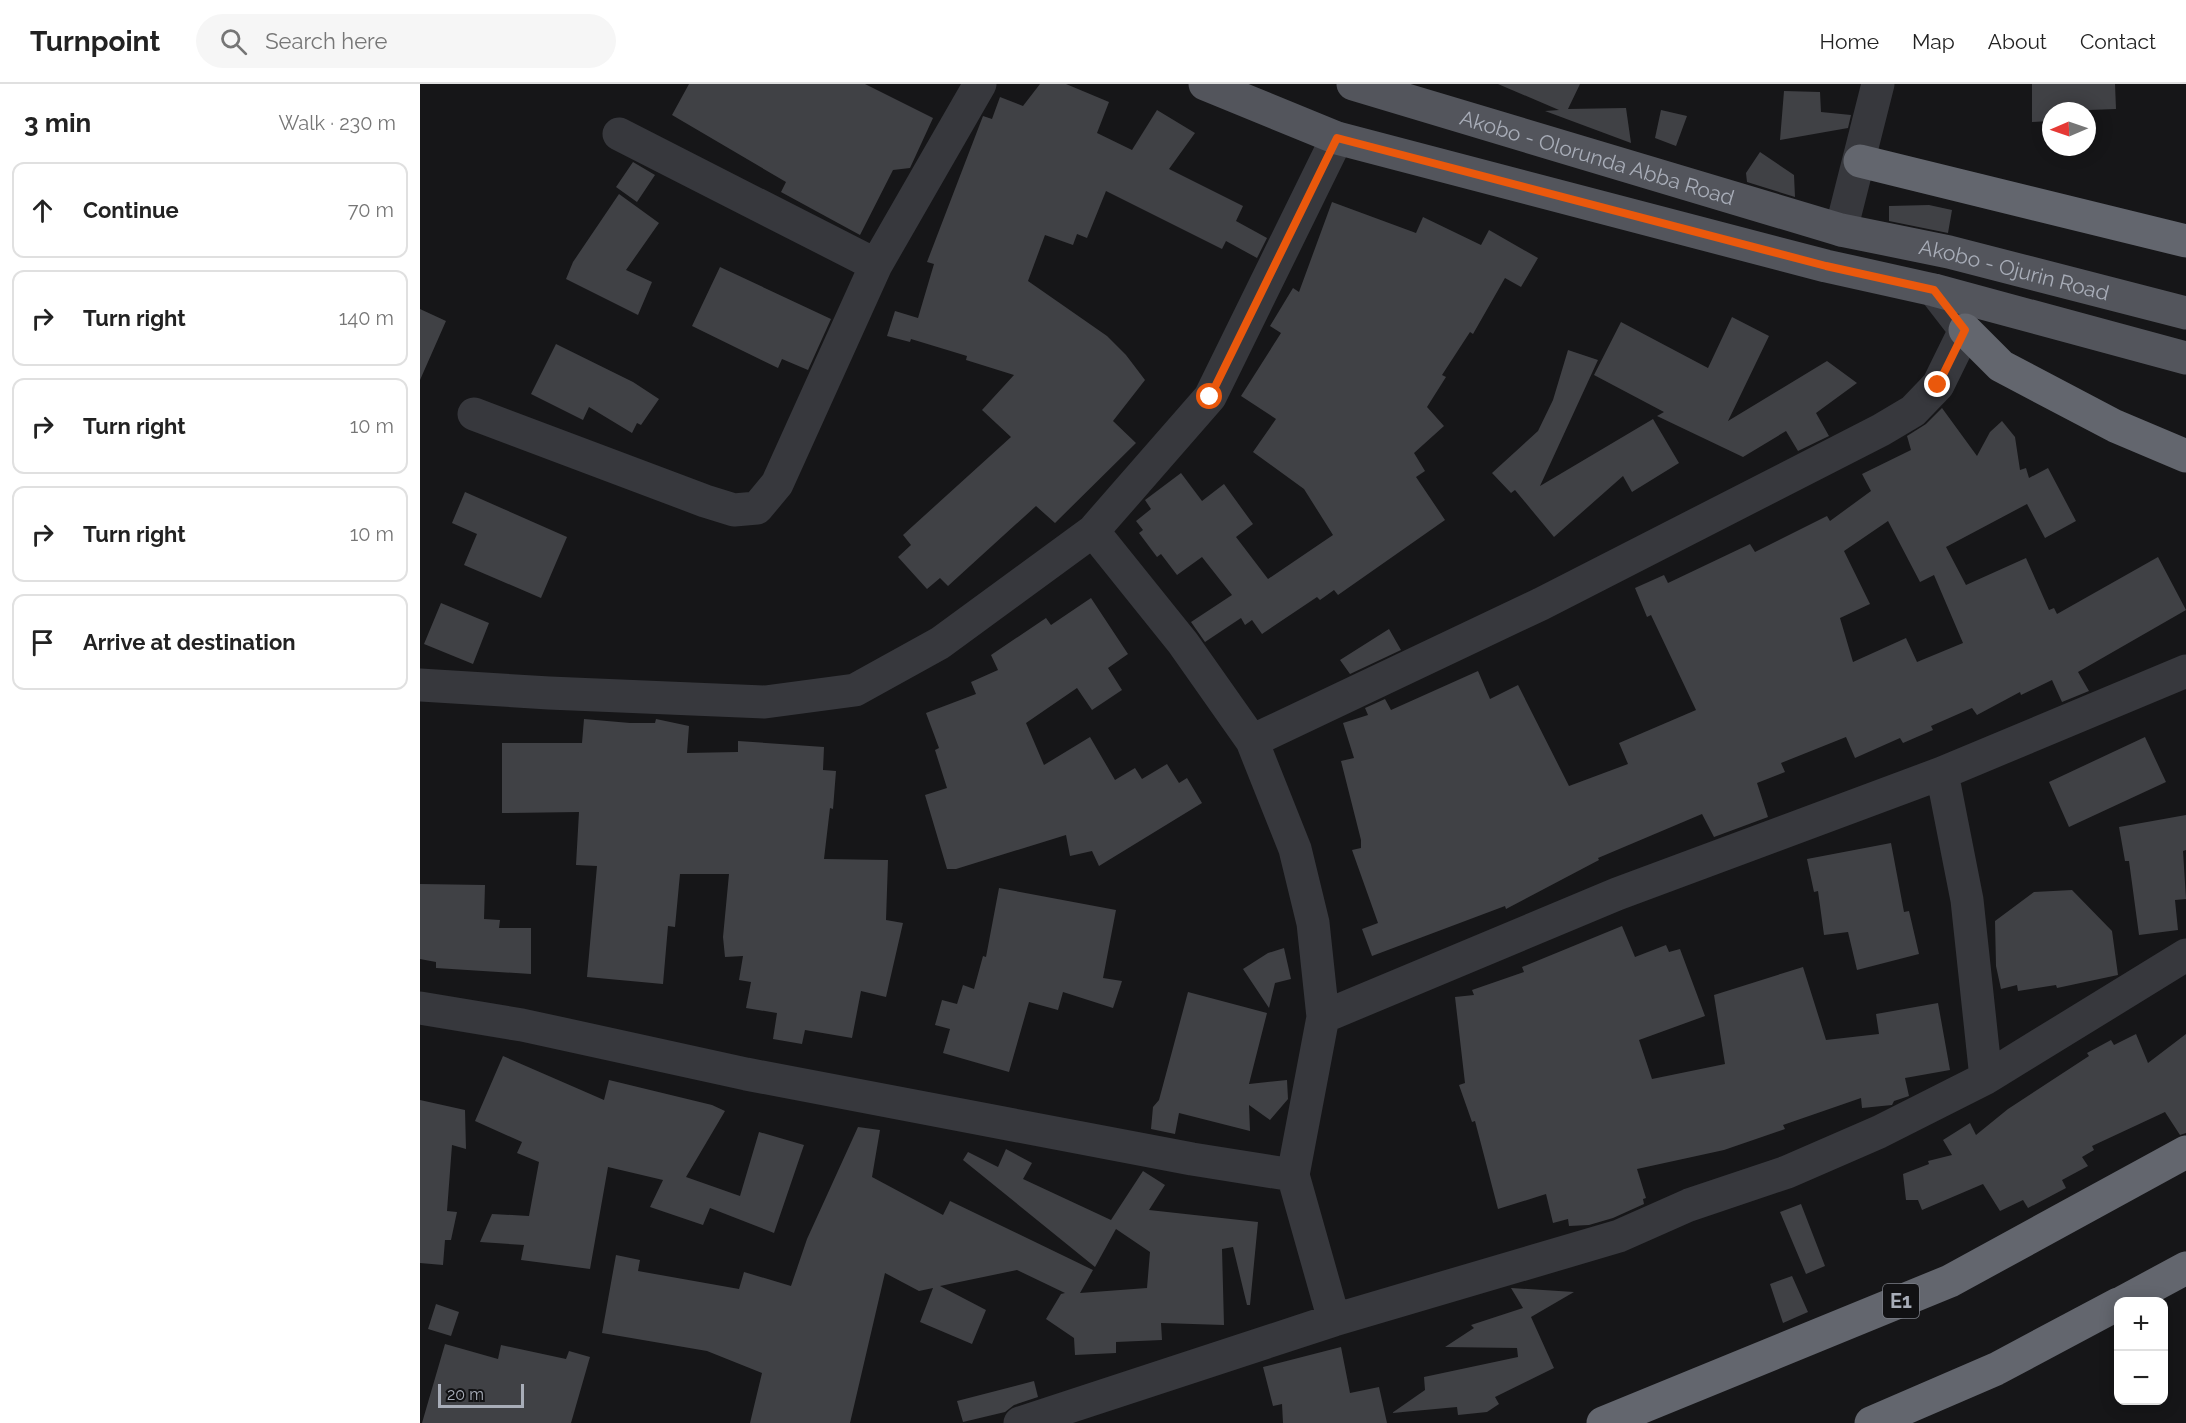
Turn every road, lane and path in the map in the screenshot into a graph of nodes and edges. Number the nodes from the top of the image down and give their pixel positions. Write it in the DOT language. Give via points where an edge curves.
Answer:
graph roads {
  1 [pos="980,84"];
  2 [pos="1205,84"];
  3 [pos="1353,84"];
  4 [pos="1878,84"];
  5 [pos="620,134"];
  6 [pos="1337,138"];
  7 [pos="1860,161"];
  8 [pos="1842,230"];
  9 [pos="2186,241"];
  10 [pos="876,265"];
  11 [pos="1934,290"];
  12 [pos="2186,313"];
  13 [pos="1965,330"];
  14 [pos="2186,358"];
  15 [pos="474,414"];
  16 [pos="2186,456"];
  17 [pos="1093,531"];
  18 [pos="2186,671"];
  19 [pos="420,685"];
  20 [pos="1252,741"];
  21 [pos="1942,773"];
  22 [pos="2186,955"];
  23 [pos="420,1008"];
  24 [pos="1323,1017"];
  25 [pos="1986,1078"];
  26 [pos="2186,1152"];
  27 [pos="1293,1175"];
  28 [pos="2186,1268"];
  29 [pos="2132,1297"];
  30 [pos="2114,1306"];
  31 [pos="1334,1320"];
  32 [pos="1020,1423"];
  33 [pos="1603,1423"];
  34 [pos="1871,1423"];
  1 -- 10 [label="street"];
  2 -- 6 [label="main road, Akobo - Olorunda Abba Road"];
  3 -- 8 [label="main road, Akobo - Olorunda Abba Road"];
  4 -- 7 [label="street"];
  5 -- 10 [label="street"];
  6 -- 11 [label="main road, Akobo - Olorunda Abba Road" via="1826,266"];
  6 -- 17 [label="street" via="1210,397"];
  7 -- 8 [label="street"];
  7 -- 9 [label="highway"];
  8 -- 12 [label="main road, Akobo - Ojurin Road" via="1949,252"];
  10 -- 15 [label="street" via="777,484 757,508 734,510 705,501"];
  11 -- 13 [label="street"];
  11 -- 14 [label="main road, Akobo - Olorunda Abba Road"];
  13 -- 16 [label="highway" via="2001,366 2115,426"];
  13 -- 20 [label="street" via="1938,385 1912,411 1881,430 1541,604"];
  17 -- 19 [label="street" via="940,643 855,690 765,702"];
  17 -- 20 [label="street" via="1182,643"];
  18 -- 21 [label="street"];
  20 -- 24 [label="street" via="1301,872 1313,923"];
  21 -- 24 [label="street" via="1617,894"];
  21 -- 25 [label="street" via="1967,900"];
  22 -- 25 [label="street"];
  23 -- 27 [label="street" via="522,1025 746,1074"];
  24 -- 27 [label="street"];
  25 -- 31 [label="street" via="1879,1132 1787,1172 1689,1205 1619,1236"];
  26 -- 33 [label="highway, E1" via="1950,1281"];
  27 -- 31 [label="street"];
  28 -- 29 [label="highway"];
  30 -- 34 [label="highway" via="1996,1369"];
  31 -- 32 [label="street"];
}
